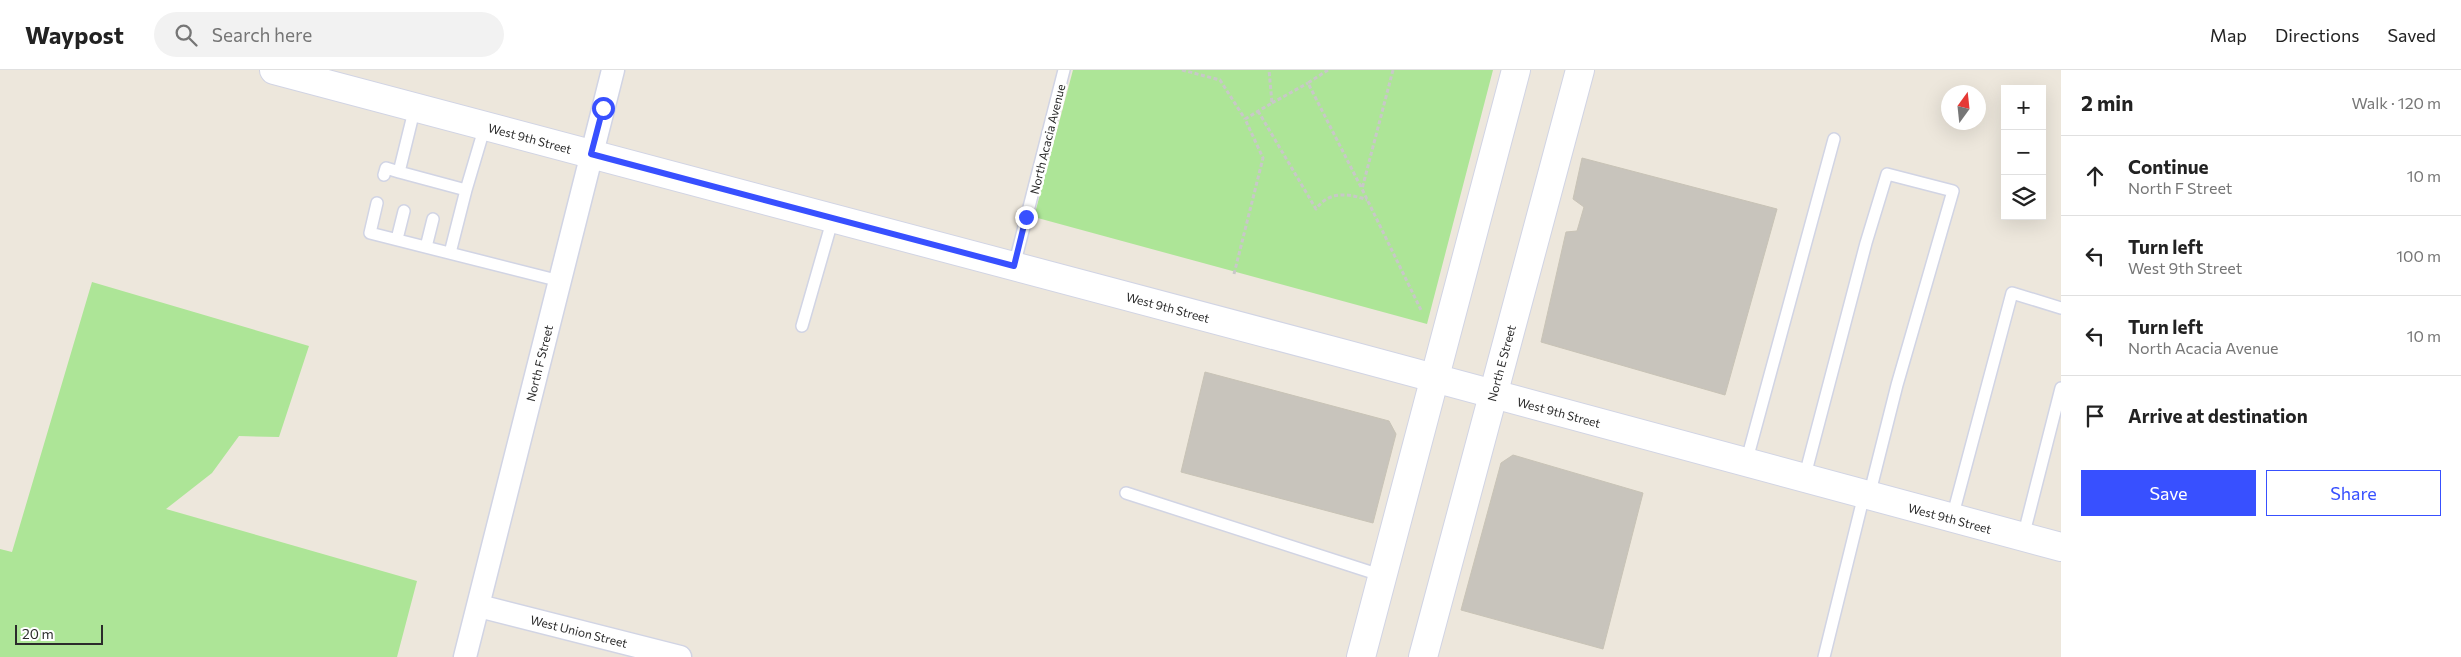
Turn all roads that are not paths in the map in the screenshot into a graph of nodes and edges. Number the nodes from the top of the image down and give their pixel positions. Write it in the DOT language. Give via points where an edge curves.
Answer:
graph roads {
  1 [pos="274,70"];
  2 [pos="613,70"];
  3 [pos="1064,70"];
  4 [pos="1516,70"];
  5 [pos="1580,70"];
  6 [pos="415,107"];
  7 [pos="485,126"];
  8 [pos="1834,139"];
  9 [pos="591,154"];
  10 [pos="399,172"];
  11 [pos="384,175"];
  12 [pos="466,190"];
  13 [pos="378,203"];
  14 [pos="404,211"];
  15 [pos="833,218"];
  16 [pos="433,219"];
  17 [pos="397,239"];
  18 [pos="426,247"];
  19 [pos="450,253"];
  20 [pos="1014,266"];
  21 [pos="560,281"];
  22 [pos="2061,308"];
  23 [pos="802,326"];
  24 [pos="1434,378"];
  25 [pos="2061,388"];
  26 [pos="1493,394"];
  27 [pos="1746,463"];
  28 [pos="1804,479"];
  29 [pos="1126,493"];
  30 [pos="1867,495"];
  31 [pos="1952,518"];
  32 [pos="2023,537"];
  33 [pos="2061,547"];
  34 [pos="1383,576"];
  35 [pos="479,606"];
  36 [pos="465,657"];
  37 [pos="680,657"];
  38 [pos="1361,657"];
  39 [pos="1423,657"];
  40 [pos="1824,657"];
  1 -- 6 [label="street, West 9th Street" via="334,82"];
  2 -- 9 [label="street, North F Street"];
  3 -- 20 [label="lane, North Acacia Avenue"];
  4 -- 24 [label="street"];
  5 -- 26 [label="street, North E Street"];
  6 -- 7 [label="street, West 9th Street"];
  6 -- 10 [label="lane"];
  7 -- 9 [label="street, West 9th Street"];
  7 -- 12 [label="lane"];
  8 -- 27 [label="lane"];
  9 -- 15 [label="street, West 9th Street"];
  9 -- 21 [label="street, North F Street"];
  10 -- 11 [label="lane" via="386,168"];
  10 -- 12 [label="lane" via="412,179"];
  12 -- 19 [label="lane"];
  13 -- 17 [label="lane" via="370,233"];
  14 -- 17 [label="lane"];
  15 -- 20 [label="street, West 9th Street"];
  15 -- 23 [label="lane"];
  16 -- 18 [label="lane"];
  17 -- 18 [label="lane"];
  18 -- 19 [label="lane"];
  19 -- 21 [label="lane"];
  20 -- 24 [label="street, West 9th Street"];
  21 -- 35 [label="street, North F Street"];
  22 -- 31 [label="lane" via="2012,293"];
  24 -- 26 [label="street, West 9th Street"];
  24 -- 34 [label="street"];
  25 -- 32 [label="lane"];
  26 -- 27 [label="street, West 9th Street"];
  26 -- 39 [label="street, North E Street"];
  27 -- 28 [label="street, West 9th Street"];
  28 -- 30 [label="street, West 9th Street"];
  28 -- 30 [label="lane" via="1886,174 1952,191"];
  29 -- 34 [label="lane"];
  30 -- 31 [label="street, West 9th Street"];
  30 -- 40 [label="lane"];
  31 -- 32 [label="street, West 9th Street"];
  32 -- 33 [label="street, West 9th Street"];
  34 -- 38 [label="street"];
  35 -- 36 [label="street, North F Street"];
  35 -- 37 [label="street, West Union Street"];
}
